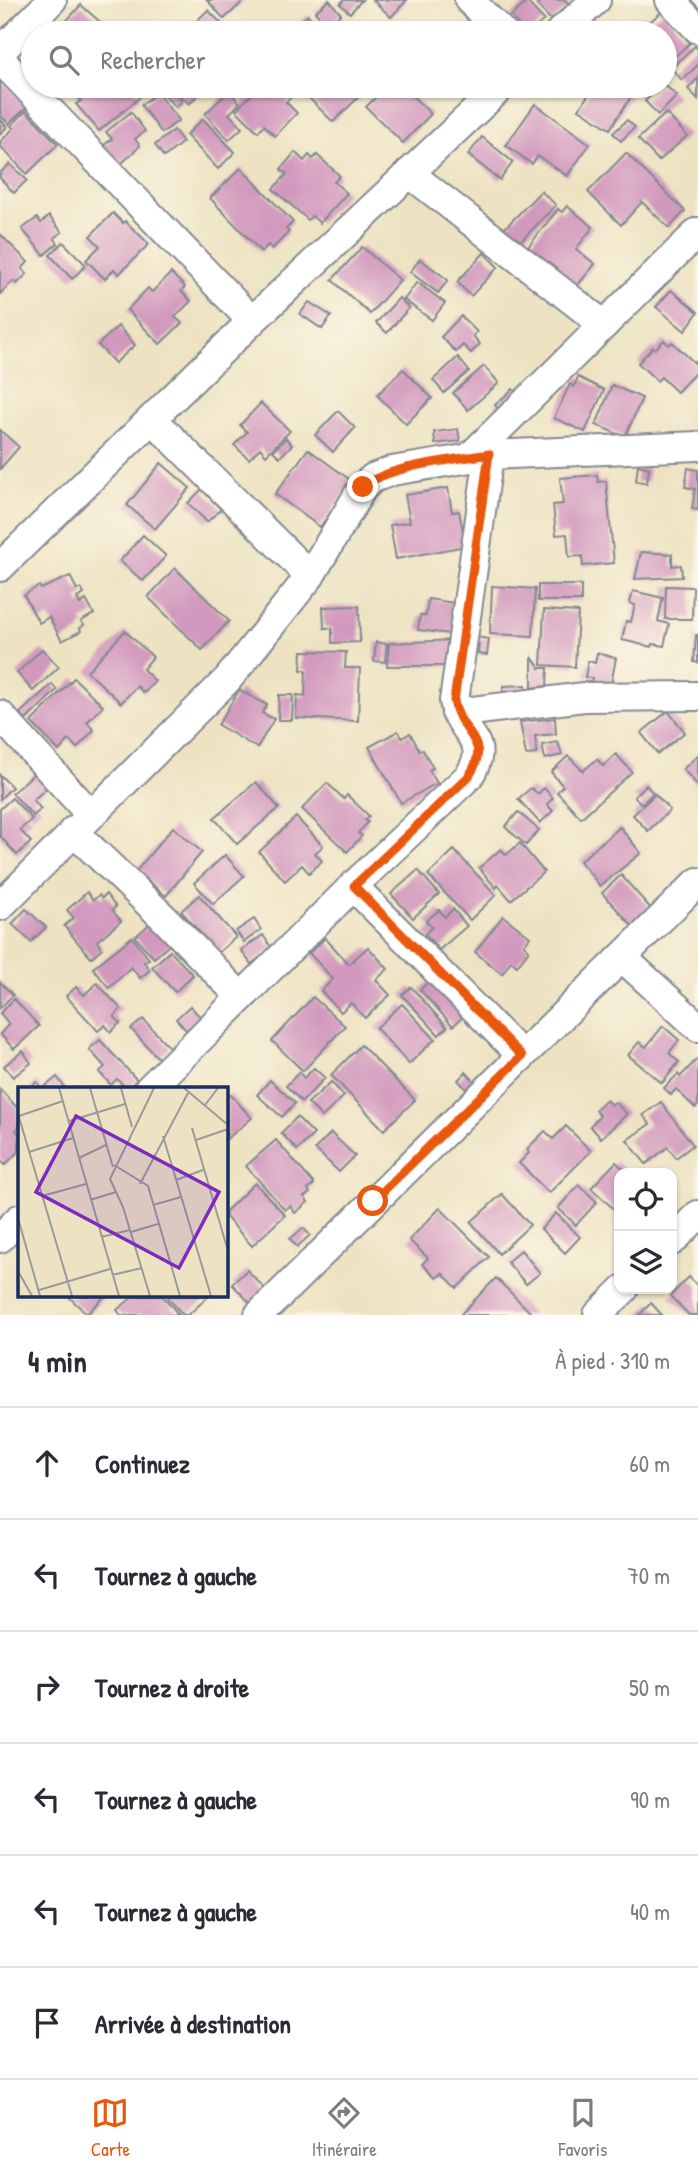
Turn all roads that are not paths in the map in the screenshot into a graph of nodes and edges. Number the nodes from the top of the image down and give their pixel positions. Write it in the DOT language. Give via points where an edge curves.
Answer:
graph roads {
  1 [pos="52,0"];
  2 [pos="469,0"];
  3 [pos="596,0"];
  4 [pos="670,0"];
  5 [pos="31,21"];
  6 [pos="491,21"];
  7 [pos="572,21"];
  8 [pos="698,29"];
  9 [pos="21,31"];
  10 [pos="0,52"];
  11 [pos="0,59"];
  12 [pos="21,81"];
  13 [pos="38,98"];
  14 [pos="489,98"];
  15 [pos="409,173"];
  16 [pos="698,232"];
  17 [pos="252,321"];
  18 [pos="604,325"];
  19 [pos="152,419"];
  20 [pos="698,446"];
  21 [pos="480,456"];
  22 [pos="0,567"];
  23 [pos="310,576"];
  24 [pos="698,696"];
  25 [pos="456,713"];
  26 [pos="0,715"];
  27 [pos="81,823"];
  28 [pos="698,882"];
  29 [pos="354,886"];
  30 [pos="0,906"];
  31 [pos="623,958"];
  32 [pos="242,997"];
  33 [pos="698,1027"];
  34 [pos="522,1056"];
  35 [pos="151,1087"];
  36 [pos="698,1215"];
  37 [pos="18,1220"];
  38 [pos="677,1236"];
  39 [pos="0,1238"];
  40 [pos="619,1294"];
  41 [pos="259,1315"];
  42 [pos="598,1315"];
  1 -- 5 [label="street"];
  2 -- 6 [label="street"];
  3 -- 7 [label="street"];
  4 -- 8 [label="street"];
  9 -- 10 [label="street"];
  11 -- 12 [label="street"];
  13 -- 17 [label="street"];
  14 -- 15 [label="street"];
  15 -- 17 [label="street"];
  15 -- 18 [label="street"];
  16 -- 18 [label="street"];
  17 -- 19 [label="street"];
  18 -- 21 [label="street"];
  19 -- 22 [label="street"];
  19 -- 23 [label="street"];
  20 -- 21 [label="street"];
  21 -- 23 [label="street" via="373,478 363,487"];
  21 -- 25 [label="street"];
  23 -- 27 [label="street" via="228,679"];
  24 -- 25 [label="street" via="583,697"];
  25 -- 29 [label="street" via="477,743 476,766"];
  26 -- 27 [label="street"];
  27 -- 30 [label="street"];
  27 -- 32 [label="street" via="164,918"];
  28 -- 31 [label="street"];
  29 -- 32 [label="street"];
  29 -- 34 [label="street"];
  31 -- 33 [label="street"];
  31 -- 34 [label="street"];
  32 -- 35 [label="street"];
  34 -- 41 [label="street"];
  36 -- 38 [label="street"];
  37 -- 39 [label="street"];
  40 -- 42 [label="street"];
}
